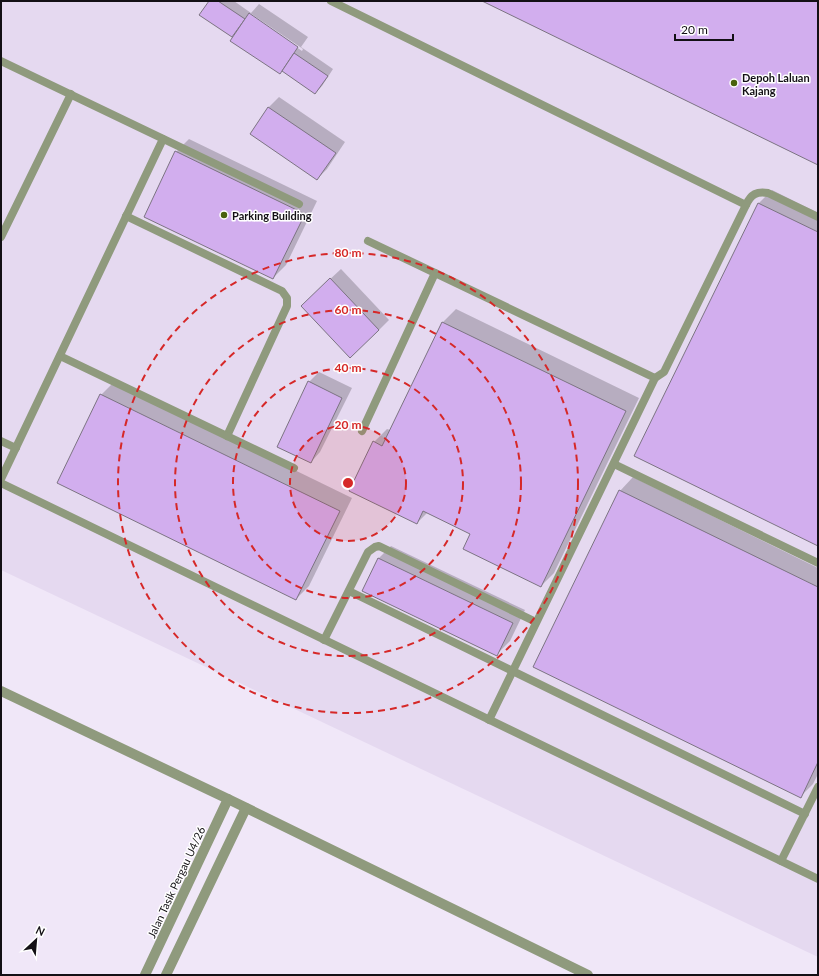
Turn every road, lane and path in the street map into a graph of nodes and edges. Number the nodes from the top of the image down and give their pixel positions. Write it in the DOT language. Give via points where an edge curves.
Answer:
graph roads {
  1 [pos="331,1"];
  2 [pos="1,61"];
  3 [pos="71,94"];
  4 [pos="162,139"];
  5 [pos="298,204"];
  6 [pos="746,205"];
  7 [pos="126,216"];
  8 [pos="818,217"];
  9 [pos="1,237"];
  10 [pos="368,241"];
  11 [pos="435,273"];
  12 [pos="60,356"];
  13 [pos="655,378"];
  14 [pos="362,431"];
  15 [pos="227,436"];
  16 [pos="1,441"];
  17 [pos="16,448"];
  18 [pos="614,464"];
  19 [pos="294,468"];
  20 [pos="1,479"];
  21 [pos="1,483"];
  22 [pos="818,563"];
  23 [pos="349,592"];
  24 [pos="536,622"];
  25 [pos="324,640"];
  26 [pos="512,671"];
  27 [pos="1,691"];
  28 [pos="489,720"];
  29 [pos="818,787"];
  30 [pos="228,799"];
  31 [pos="246,808"];
  32 [pos="805,814"];
  33 [pos="781,862"];
  34 [pos="818,879"];
  35 [pos="145,975"];
  36 [pos="166,975"];
  37 [pos="588,975"];
  1 -- 6 [label="lane"];
  2 -- 3 [label="lane"];
  3 -- 4 [label="lane"];
  3 -- 9 [label="lane"];
  4 -- 5 [label="lane"];
  4 -- 7 [label="lane"];
  6 -- 8 [label="lane" via="754,194 768,193"];
  6 -- 13 [label="lane" via="664,372"];
  7 -- 12 [label="lane"];
  7 -- 15 [label="lane" via="282,291 287,298 287,306"];
  10 -- 11 [label="lane"];
  11 -- 13 [label="lane"];
  11 -- 14 [label="lane"];
  12 -- 15 [label="lane"];
  12 -- 17 [label="lane"];
  13 -- 18 [label="lane"];
  15 -- 19 [label="lane"];
  16 -- 17 [label="lane"];
  17 -- 20 [label="lane"];
  18 -- 22 [label="lane"];
  18 -- 24 [label="lane"];
  21 -- 25 [label="lane"];
  23 -- 24 [label="lane" via="368,552 379,546"];
  23 -- 25 [label="lane"];
  23 -- 26 [label="lane"];
  24 -- 26 [label="lane"];
  25 -- 28 [label="lane"];
  26 -- 28 [label="lane"];
  26 -- 32 [label="lane"];
  27 -- 30 [label="street"];
  28 -- 33 [label="lane"];
  29 -- 32 [label="lane"];
  30 -- 31 [label="street"];
  30 -- 35 [label="street, Jalan Tasik Pergau U4/26"];
  31 -- 36 [label="street"];
  31 -- 37 [label="street"];
  32 -- 33 [label="lane"];
  33 -- 34 [label="lane"];
}
